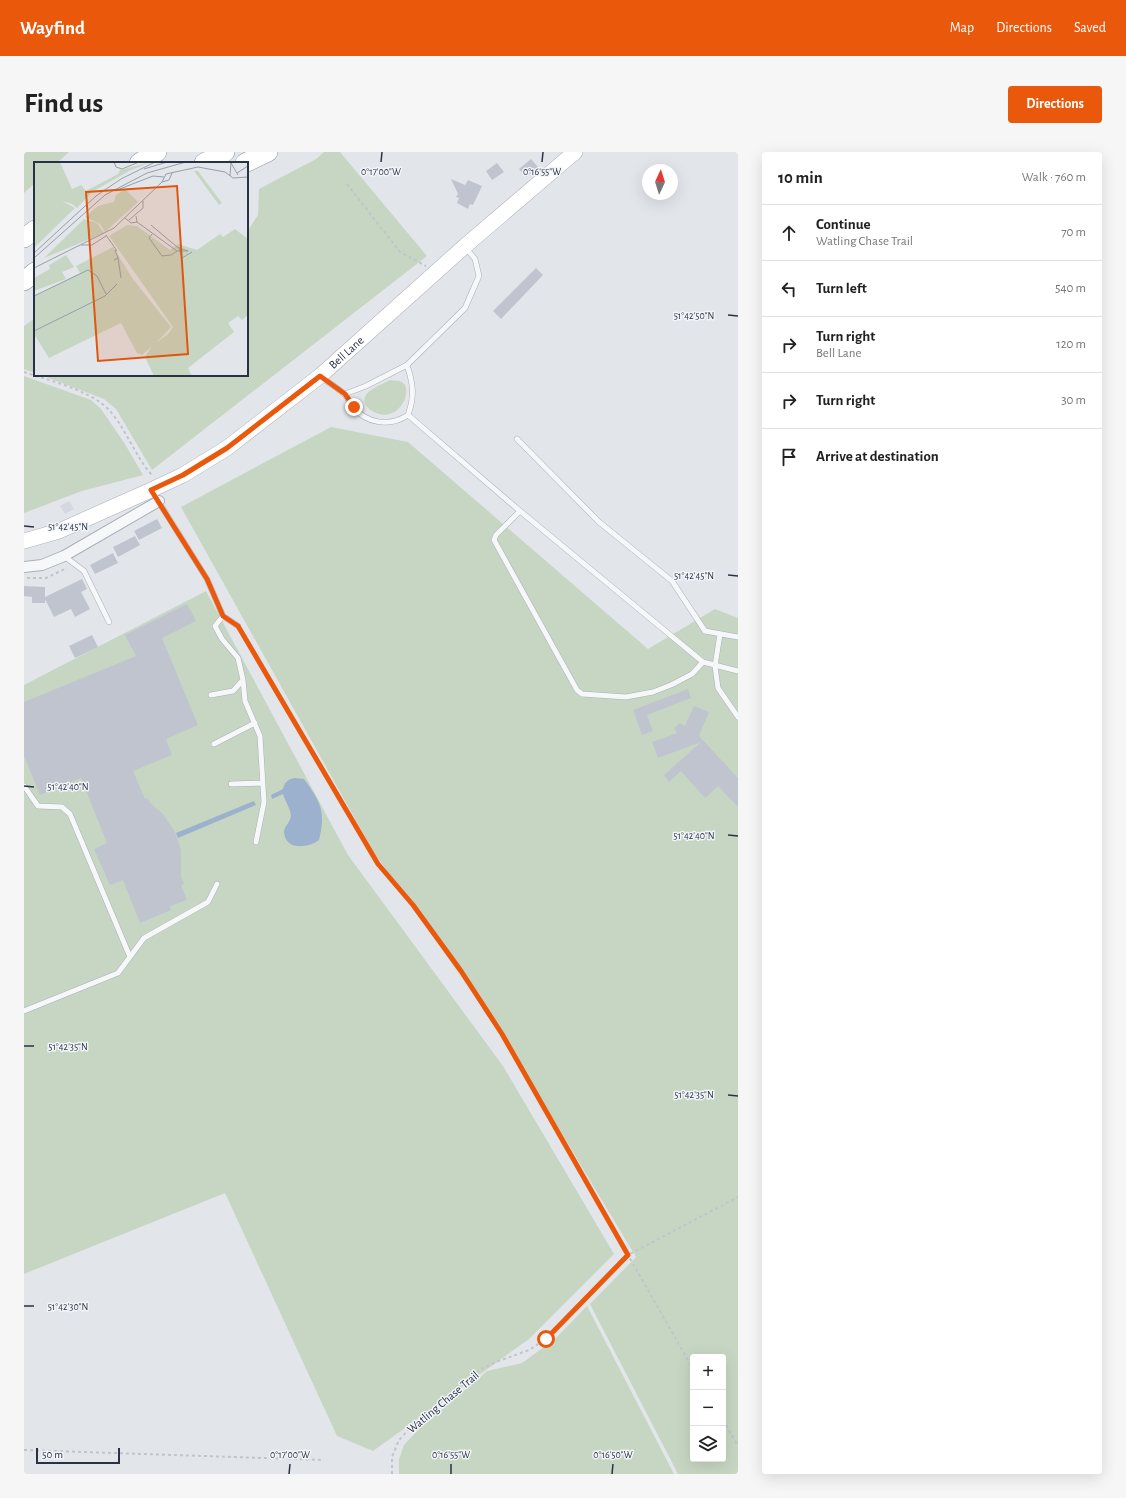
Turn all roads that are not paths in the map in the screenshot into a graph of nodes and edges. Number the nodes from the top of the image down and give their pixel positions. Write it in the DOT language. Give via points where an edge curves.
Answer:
graph roads {
  1 [pos="157,152"];
  2 [pos="225,152"];
  3 [pos="268,152"];
  4 [pos="575,152"];
  5 [pos="141,162"];
  6 [pos="206,162"];
  7 [pos="246,162"];
  8 [pos="34,231"];
  9 [pos="24,238"];
  10 [pos="465,246"];
  11 [pos="34,273"];
  12 [pos="24,280"];
  13 [pos="407,365"];
  14 [pos="320,376"];
  15 [pos="345,394"];
  16 [pos="408,415"];
  17 [pos="517,439"];
  18 [pos="154,489"];
  19 [pos="520,512"];
  20 [pos="24,540"];
  21 [pos="64,556"];
  22 [pos="24,567"];
  23 [pos="223,616"];
  24 [pos="109,622"];
  25 [pos="238,626"];
  26 [pos="720,634"];
  27 [pos="738,637"];
  28 [pos="703,662"];
  29 [pos="715,666"];
  30 [pos="738,671"];
  31 [pos="243,680"];
  32 [pos="211,695"];
  33 [pos="738,717"];
  34 [pos="255,723"];
  35 [pos="214,744"];
  36 [pos="263,783"];
  37 [pos="231,784"];
  38 [pos="24,786"];
  39 [pos="256,842"];
  40 [pos="217,884"];
  41 [pos="130,957"];
  42 [pos="24,1011"];
  1 -- 5 [label="highway"];
  2 -- 6 [label="highway"];
  3 -- 7 [label="highway"];
  4 -- 10 [label="main road, Bell Lane"];
  8 -- 9 [label="highway"];
  10 -- 13 [label="lane" via="475,259 479,276 465,308"];
  10 -- 14 [label="main road, Bell Lane"];
  11 -- 12 [label="highway"];
  13 -- 15 [label="lane"];
  13 -- 16 [label="lane" via="412,382 412,404"];
  14 -- 15 [label="lane"];
  14 -- 18 [label="main road, Bell Lane" via="227,448"];
  15 -- 16 [label="lane" via="364,417 373,420 393,422"];
  16 -- 19 [label="lane"];
  17 -- 26 [label="lane" via="600,522 672,581 705,631"];
  18 -- 20 [label="main road, Bell Lane" via="59,531"];
  18 -- 21 [label="street"];
  18 -- 23 [label="lane" via="207,579"];
  19 -- 28 [label="lane"];
  19 -- 28 [label="lane" via="494,540 577,690 582,694 626,697 653,692 692,674"];
  21 -- 22 [label="street" via="42,565"];
  21 -- 24 [label="lane" via="84,571"];
  23 -- 25 [label="lane"];
  23 -- 31 [label="lane" via="215,626 238,658"];
  26 -- 27 [label="lane"];
  26 -- 29 [label="lane"];
  28 -- 29 [label="lane"];
  29 -- 30 [label="lane"];
  29 -- 33 [label="lane" via="718,688"];
  31 -- 32 [label="lane" via="233,691"];
  31 -- 34 [label="lane" via="245,701"];
  34 -- 35 [label="lane"];
  34 -- 36 [label="lane" via="260,736"];
  36 -- 37 [label="lane"];
  36 -- 39 [label="lane" via="264,802"];
  38 -- 41 [label="lane" via="38,806 62,807 70,814"];
  40 -- 41 [label="lane" via="208,902 144,938"];
  41 -- 42 [label="lane" via="118,973"];
}
